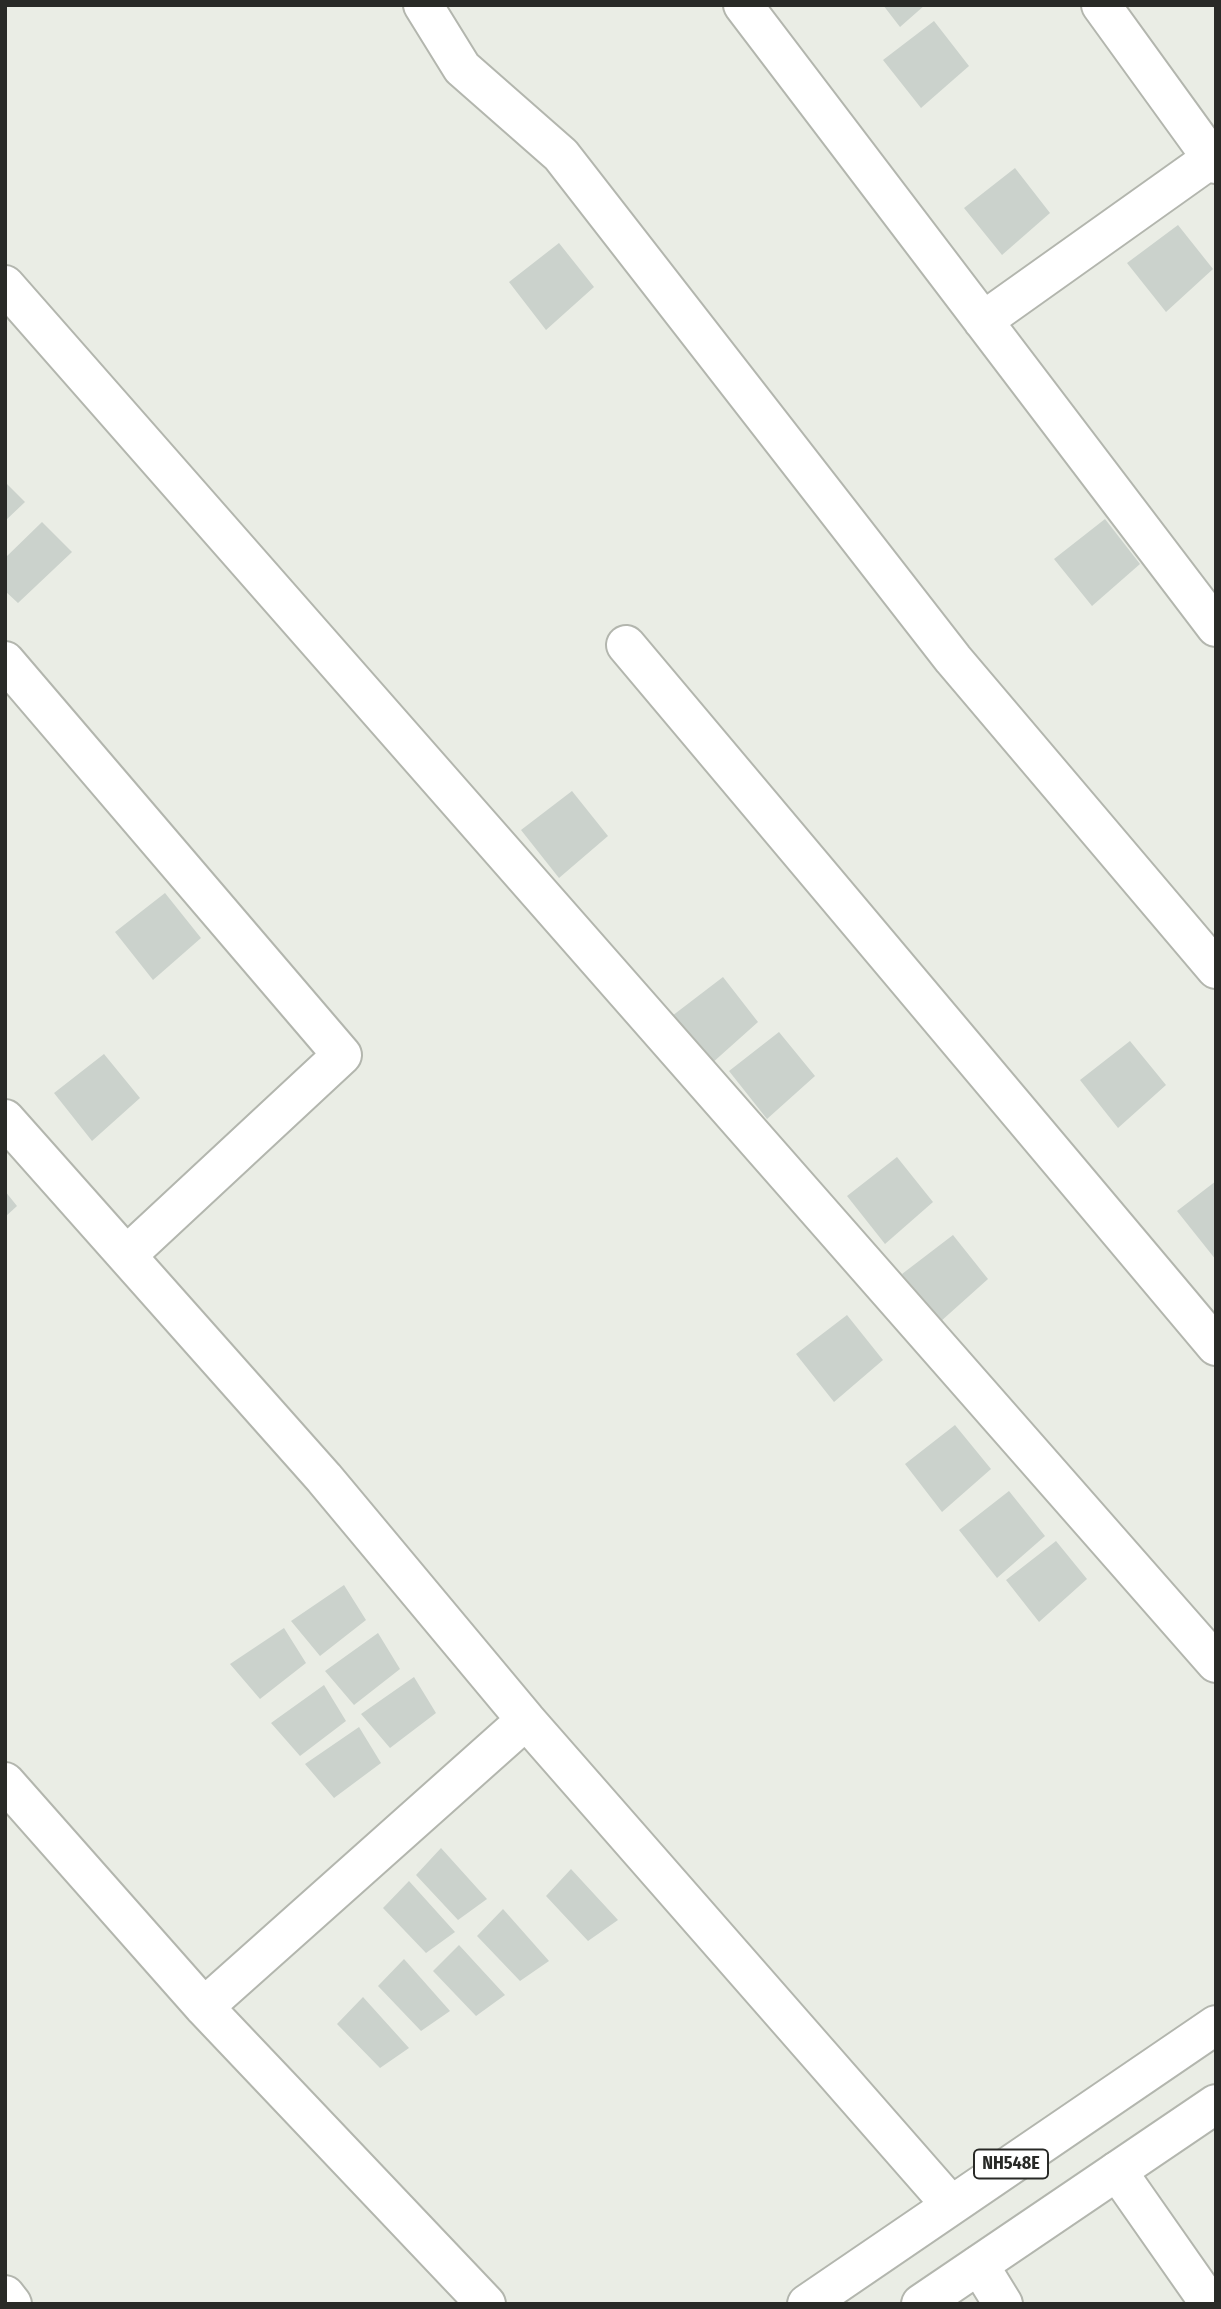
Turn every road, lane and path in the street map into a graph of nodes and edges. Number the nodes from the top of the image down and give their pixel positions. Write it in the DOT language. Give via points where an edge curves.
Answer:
graph roads {
  1 [pos="423,5"];
  2 [pos="743,5"];
  3 [pos="1101,5"];
  4 [pos="1214,161"];
  5 [pos="5,285"];
  6 [pos="983,321"];
  7 [pos="1216,628"];
  8 [pos="626,645"];
  9 [pos="5,661"];
  10 [pos="1216,969"];
  11 [pos="5,1119"];
  12 [pos="127,1255"];
  13 [pos="1216,1346"];
  14 [pos="1216,1663"];
  15 [pos="526,1720"];
  16 [pos="5,1782"];
  17 [pos="204,2007"];
  18 [pos="1216,2025"];
  19 [pos="1216,2104"];
  20 [pos="1117,2171"];
  21 [pos="951,2205"];
  22 [pos="979,2264"];
  23 [pos="5,2295"];
  24 [pos="12,2304"];
  25 [pos="486,2304"];
  26 [pos="807,2304"];
  27 [pos="922,2304"];
  28 [pos="1003,2304"];
  29 [pos="1210,2304"];
  1 -- 10 [label="main road" via="462,68 561,155 953,659"];
  2 -- 6 [label="main road"];
  3 -- 4 [label="main road"];
  4 -- 6 [label="main road"];
  5 -- 14 [label="main road"];
  6 -- 7 [label="main road"];
  8 -- 13 [label="main road"];
  9 -- 12 [label="main road" via="342,1055"];
  11 -- 12 [label="main road"];
  12 -- 15 [label="main road" via="324,1478"];
  15 -- 17 [label="main road"];
  15 -- 21 [label="main road"];
  16 -- 17 [label="main road"];
  17 -- 25 [label="main road"];
  18 -- 21 [label="main road, NH548E"];
  19 -- 20 [label="main road"];
  20 -- 22 [label="main road"];
  20 -- 29 [label="main road"];
  21 -- 26 [label="main road, NH548E"];
  22 -- 27 [label="main road"];
  22 -- 28 [label="main road"];
  23 -- 24 [label="main road"];
}
